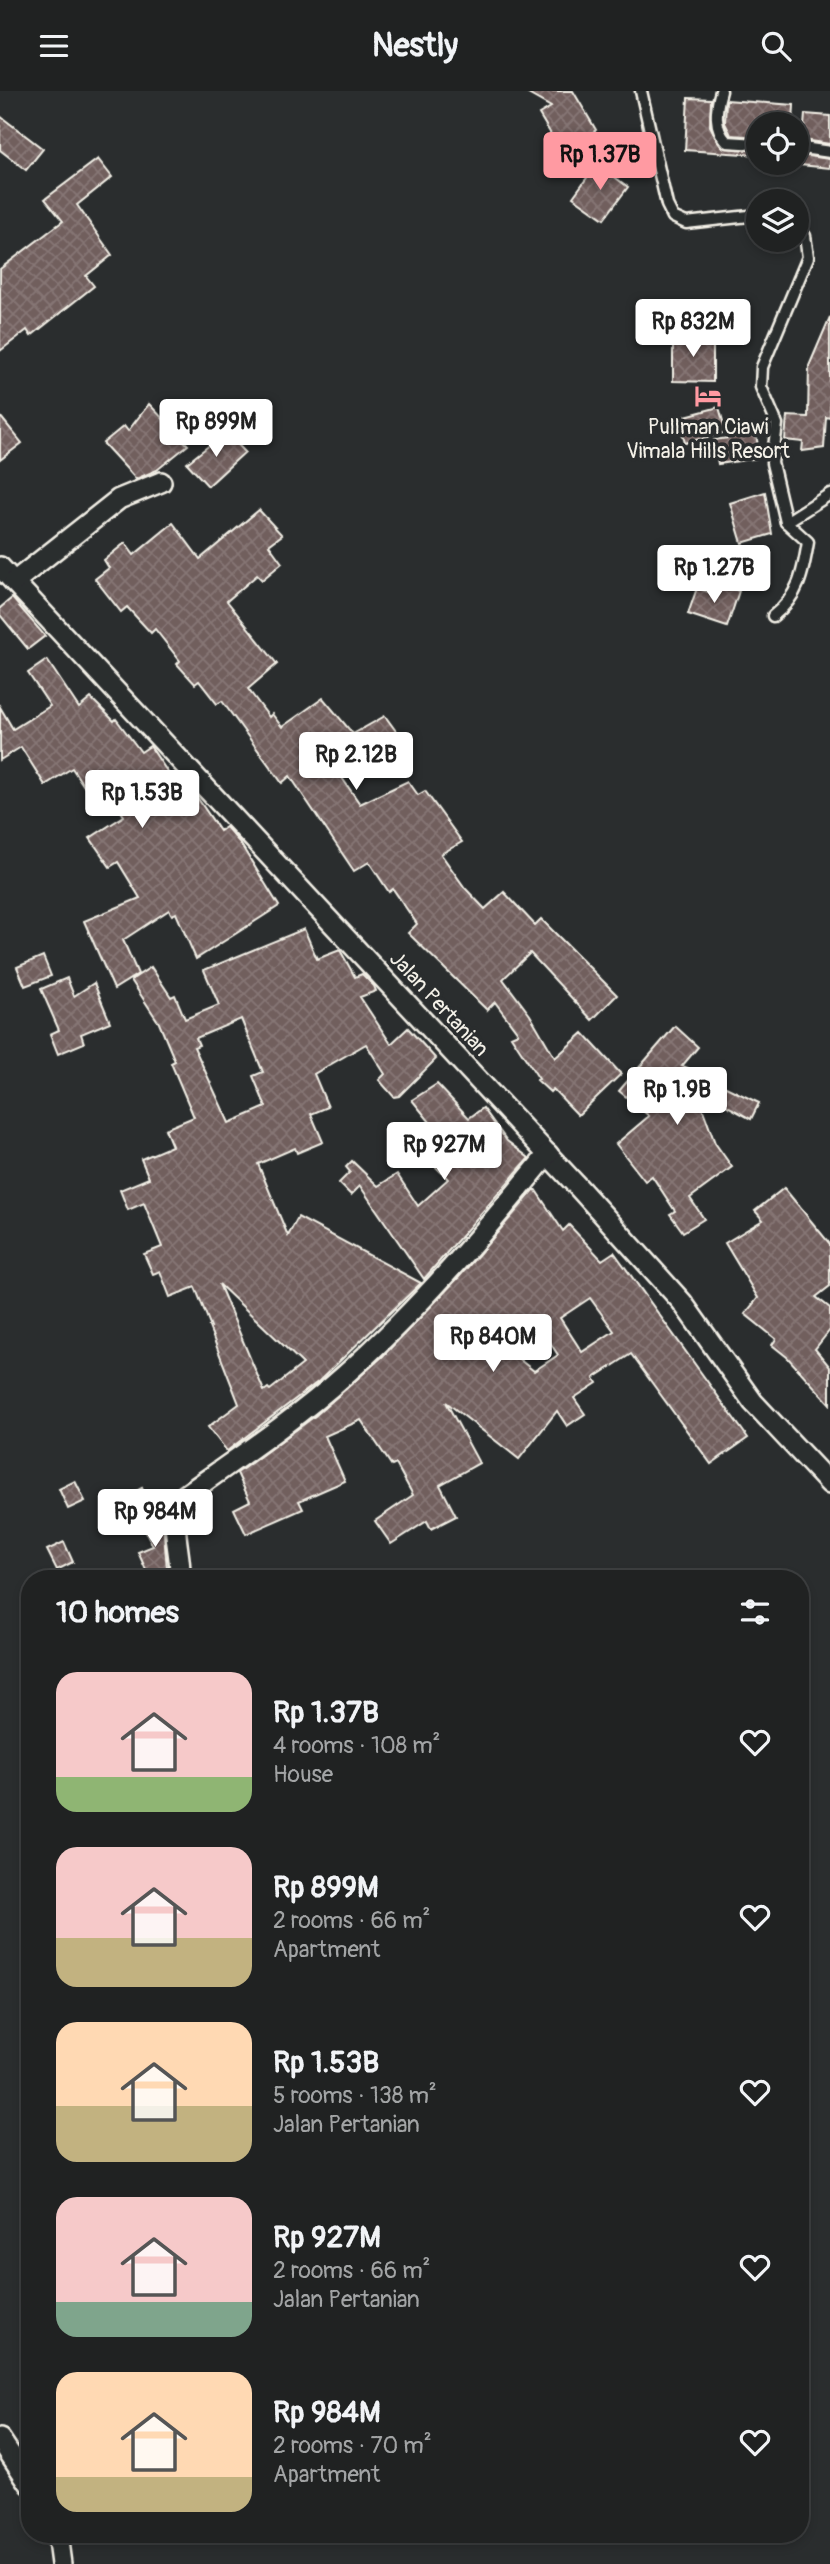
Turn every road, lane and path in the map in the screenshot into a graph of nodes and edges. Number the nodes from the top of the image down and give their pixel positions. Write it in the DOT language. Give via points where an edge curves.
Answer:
graph roads {
  1 [pos="641,91"];
  2 [pos="722,91"];
  3 [pos="746,143"];
  4 [pos="809,149"];
  5 [pos="830,152"];
  6 [pos="746,216"];
  7 [pos="807,252"];
  8 [pos="161,482"];
  9 [pos="830,494"];
  10 [pos="786,522"];
  11 [pos="0,567"];
  12 [pos="14,582"];
  13 [pos="773,616"];
  14 [pos="548,1154"];
  15 [pos="830,1484"];
  16 [pos="180,1570"];
  17 [pos="0,2439"];
  18 [pos="21,2470"];
  19 [pos="58,2543"];
  20 [pos="61,2564"];
  1 -- 6 [label="lane" via="673,217 686,223"];
  2 -- 3 [label="lane" via="720,135 727,142"];
  4 -- 5 [label="lane"];
  7 -- 10 [label="lane" via="762,367 761,387 777,424 772,463"];
  8 -- 12 [label="street" via="119,499"];
  9 -- 10 [label="lane"];
  10 -- 13 [label="lane" via="808,542 794,595"];
  11 -- 12 [label="street, Jalan Pertanian"];
  12 -- 14 [label="street, Jalan Pertanian"];
  14 -- 15 [label="street, Jalan Pertanian" via="682,1303 753,1402"];
  14 -- 16 [label="street" via="476,1242 346,1374 184,1496 178,1503 175,1525"];
  17 -- 18 [label="street"];
  19 -- 20 [label="street"];
}
